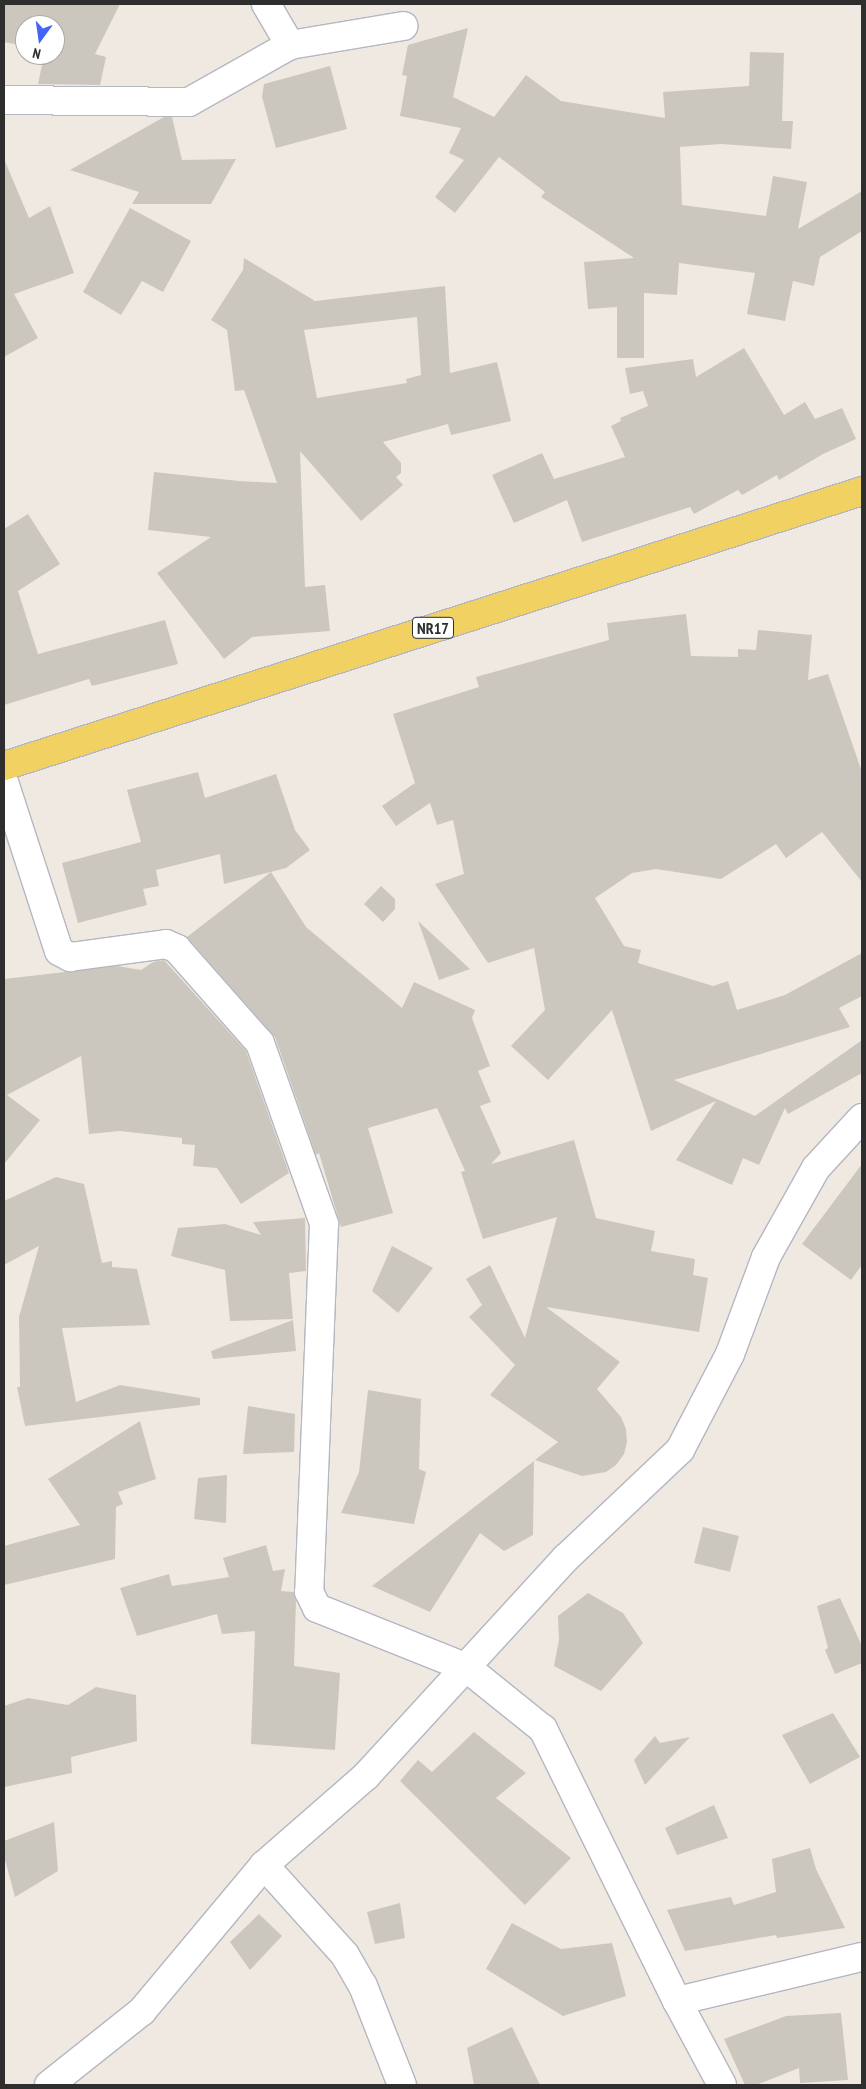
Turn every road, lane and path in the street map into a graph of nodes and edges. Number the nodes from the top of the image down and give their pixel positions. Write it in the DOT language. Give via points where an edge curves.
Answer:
graph roads {
  1 [pos="266,4"];
  2 [pos="403,26"];
  3 [pos="290,45"];
  4 [pos="4,100"];
  5 [pos="862,490"];
  6 [pos="4,766"];
  7 [pos="4,782"];
  8 [pos="862,1118"];
  9 [pos="468,1668"];
  10 [pos="264,1865"];
  11 [pos="862,1957"];
  12 [pos="677,2001"];
  13 [pos="49,2085"];
  14 [pos="402,2085"];
  15 [pos="722,2085"];
  1 -- 3 [label="street"];
  2 -- 3 [label="street"];
  3 -- 4 [label="street" via="189,102"];
  5 -- 6 [label="main road, NR17"];
  7 -- 9 [label="street" via="59,951 70,957 166,944 177,949 260,1043 324,1224 309,1592 317,1608"];
  8 -- 9 [label="street" via="816,1168 766,1257 730,1354 680,1450 566,1558"];
  9 -- 10 [label="street" via="366,1776"];
  9 -- 12 [label="street" via="543,1729"];
  10 -- 13 [label="street" via="142,2011"];
  10 -- 14 [label="street" via="345,1955 363,1986"];
  11 -- 12 [label="street"];
  12 -- 15 [label="street"];
}
